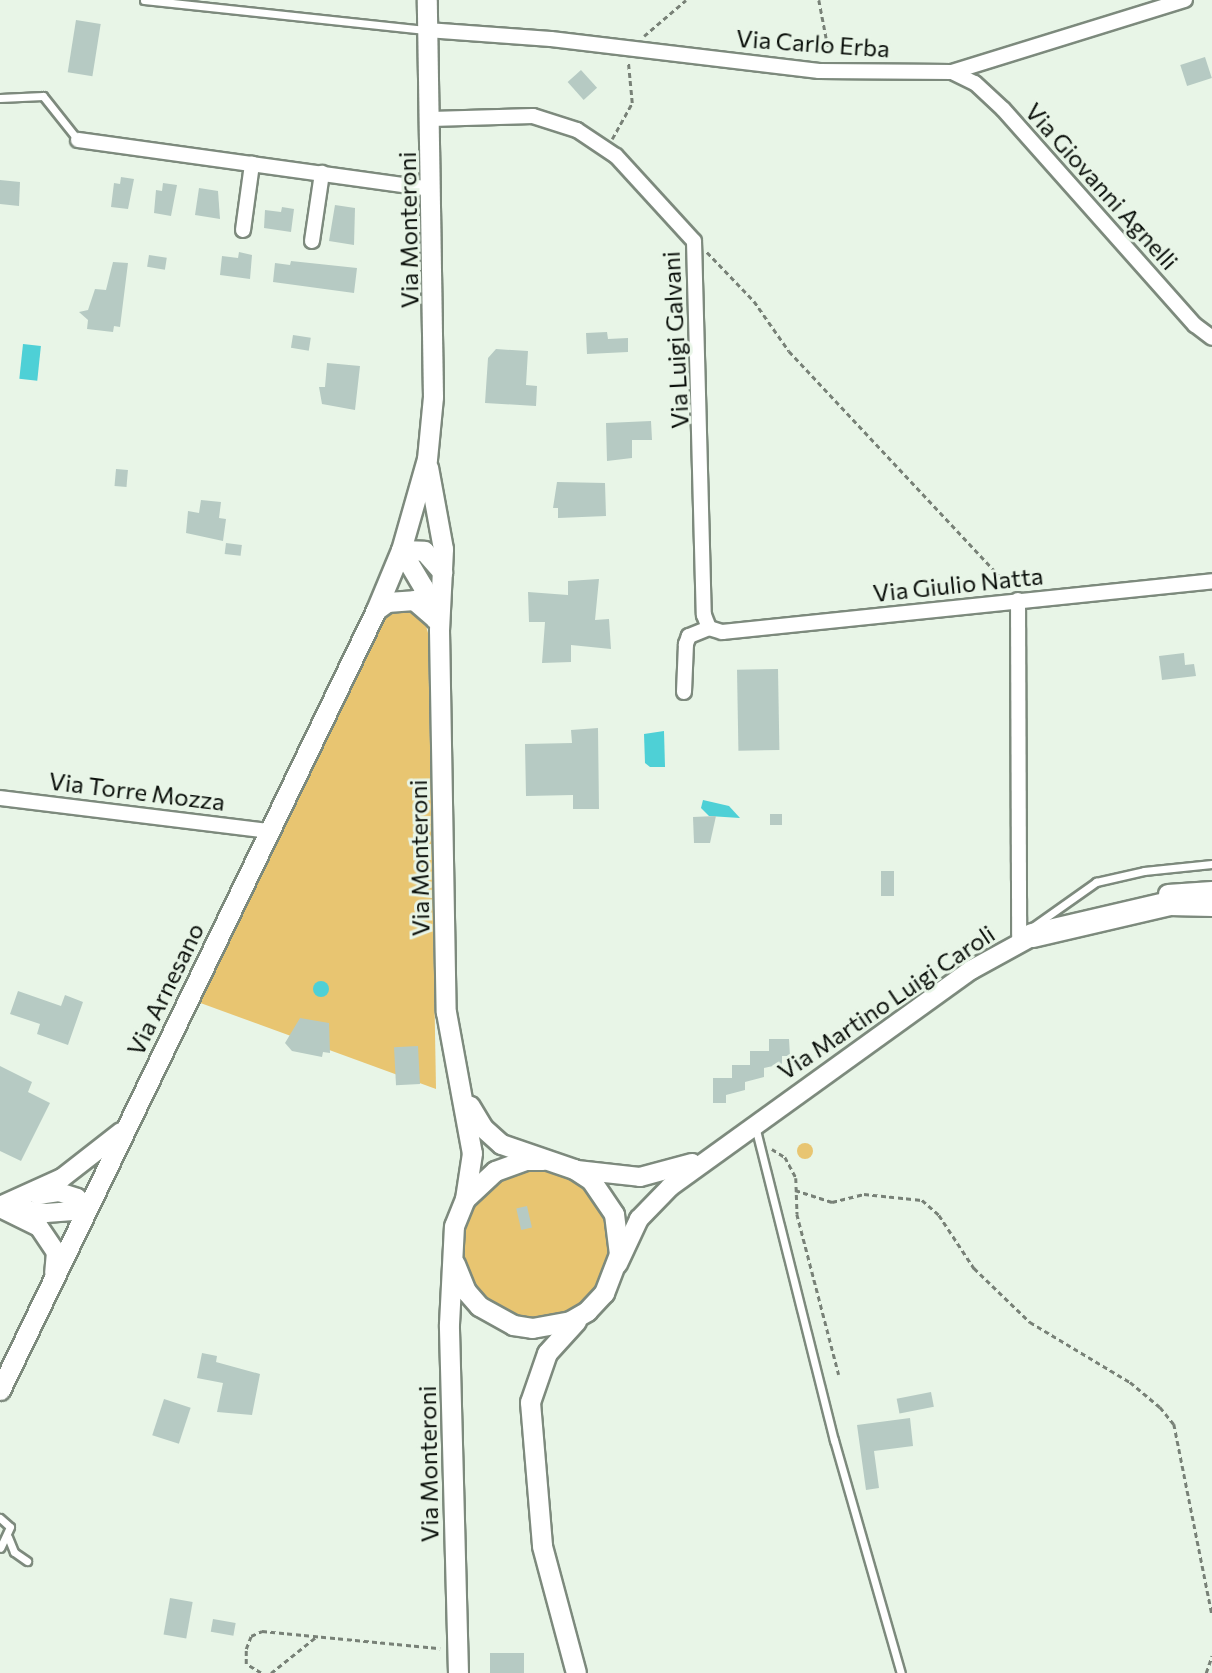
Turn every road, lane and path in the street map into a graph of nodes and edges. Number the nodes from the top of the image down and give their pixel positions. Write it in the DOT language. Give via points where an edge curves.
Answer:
graph roads {
  1 [pos="144,0"];
  2 [pos="427,0"];
  3 [pos="686,0"];
  4 [pos="819,0"];
  5 [pos="1185,0"];
  6 [pos="427,30"];
  7 [pos="630,48"];
  8 [pos="952,72"];
  9 [pos="838,73"];
  10 [pos="0,98"];
  11 [pos="431,119"];
  12 [pos="78,140"];
  13 [pos="606,148"];
  14 [pos="252,164"];
  15 [pos="322,173"];
  16 [pos="432,189"];
  17 [pos="243,230"];
  18 [pos="312,241"];
  19 [pos="694,241"];
  20 [pos="1212,338"];
  21 [pos="427,459"];
  22 [pos="401,550"];
  23 [pos="442,572"];
  24 [pos="1212,581"];
  25 [pos="1018,600"];
  26 [pos="376,610"];
  27 [pos="437,624"];
  28 [pos="709,628"];
  29 [pos="684,692"];
  30 [pos="0,797"];
  31 [pos="269,831"];
  32 [pos="1212,864"];
  33 [pos="1212,891"];
  34 [pos="1212,904"];
  35 [pos="1026,938"];
  36 [pos="457,1084"];
  37 [pos="755,1123"];
  38 [pos="128,1124"];
  39 [pos="760,1143"];
  40 [pos="721,1148"];
  41 [pos="543,1160"];
  42 [pos="574,1169"];
  43 [pos="795,1190"];
  44 [pos="466,1199"];
  45 [pos="0,1207"];
  46 [pos="87,1210"];
  47 [pos="453,1255"];
  48 [pos="614,1274"];
  49 [pos="54,1279"];
  50 [pos="587,1311"];
  51 [pos="839,1376"];
  52 [pos="0,1390"];
  53 [pos="0,1518"];
  54 [pos="8,1537"];
  55 [pos="0,1548"];
  56 [pos="26,1560"];
  57 [pos="1212,1614"];
  58 [pos="316,1637"];
  59 [pos="457,1649"];
  60 [pos="1212,1656"];
  61 [pos="261,1673"];
  62 [pos="271,1673"];
  63 [pos="458,1673"];
  64 [pos="576,1673"];
  65 [pos="901,1673"];
  66 [pos="1206,1673"];
  1 -- 6 [label="lane"];
  2 -- 6 [label="main road, Via Monteroni"];
  3 -- 7 [label="path"];
  4 -- 9 [label="path" via="829,56"];
  5 -- 8 [label="street, Via Carlo Erba"];
  6 -- 7 [label="street, Via Carlo Erba"];
  6 -- 11 [label="main road, Via Monteroni"];
  7 -- 9 [label="street, Via Carlo Erba"];
  7 -- 13 [label="path" via="632,103"];
  8 -- 9 [label="street, Via Carlo Erba"];
  8 -- 20 [label="street, Via Giovanni Agnelli" via="975,83 995,101 1195,325"];
  10 -- 12 [label="lane" via="43,96"];
  11 -- 13 [label="street, Via Luigi Galvani" via="533,116 576,130"];
  11 -- 16 [label="main road, Via Monteroni"];
  12 -- 14 [label="street"];
  13 -- 19 [label="street, Via Luigi Galvani"];
  14 -- 15 [label="street"];
  14 -- 17 [label="street"];
  15 -- 16 [label="street"];
  15 -- 18 [label="street"];
  16 -- 21 [label="main road, Via Monteroni" via="433,384"];
  19 -- 25 [label="path" via="754,301 789,351 1010,584"];
  19 -- 28 [label="street, Via Luigi Galvani" via="704,615"];
  21 -- 22 [label="main road, Via Monteroni"];
  21 -- 23 [label="main road, Via Monteroni" via="441,528"];
  22 -- 23 [label="main road" via="424,551"];
  22 -- 26 [label="main road, Via Monteroni"];
  22 -- 27 [label="main road, Via Monteroni" via="423,587"];
  23 -- 27 [label="main road, Via Monteroni"];
  24 -- 25 [label="street, Via Giulio Natta"];
  25 -- 28 [label="street, Via Giulio Natta" via="722,632"];
  25 -- 35 [label="street"];
  26 -- 27 [label="main road" via="387,602 414,600"];
  26 -- 31 [label="main road, Via Arnesano"];
  27 -- 36 [label="main road, Via Monteroni" via="446,1012"];
  28 -- 29 [label="street" via="689,636"];
  30 -- 31 [label="street, Via Torre Mozza"];
  31 -- 38 [label="main road, Via Arnesano"];
  32 -- 35 [label="lane" via="1144,871 1096,882 1041,918"];
  33 -- 35 [label="street, Via Martino Luigi Caroli" via="1171,893 1094,909"];
  34 -- 35 [label="highway" via="1169,903"];
  35 -- 37 [label="street, Via Martino Luigi Caroli"];
  36 -- 41 [label="main road, Via Monteroni" via="493,1138"];
  36 -- 44 [label="main road, Via Monteroni" via="472,1153"];
  37 -- 39 [label="lane"];
  37 -- 40 [label="street, Via Martino Luigi Caroli"];
  38 -- 45 [label="street" via="111,1144 80,1166"];
  38 -- 46 [label="main road, Via Arnesano"];
  39 -- 43 [label="path" via="785,1157 792,1167"];
  39 -- 65 [label="lane" via="834,1440"];
  40 -- 42 [label="street, Via Martino Luigi Caroli" via="660,1174 619,1177"];
  40 -- 48 [label="street, Via Martino Luigi Caroli" via="653,1201 639,1219"];
  41 -- 42 [label="main road, Via Monteroni"];
  41 -- 44 [label="main road, Via Monteroni" via="526,1160 495,1171"];
  42 -- 48 [label="main road, Via Monteroni" via="605,1196 614,1214 620,1254"];
  43 -- 51 [label="path" via="797,1214"];
  43 -- 57 [label="path" via="832,1202 864,1194 922,1200 939,1215 974,1268 1030,1322 1130,1382 1160,1407 1174,1424"];
  44 -- 47 [label="main road, Via Monteroni" via="454,1226"];
  45 -- 46 [label="street" via="46,1213"];
  45 -- 49 [label="street" via="39,1227 56,1252"];
  46 -- 49 [label="main road, Via Arnesano"];
  47 -- 50 [label="main road, Via Monteroni" via="457,1274 473,1299 495,1318 513,1325 551,1326"];
  47 -- 59 [label="main road, Via Monteroni" via="449,1324"];
  48 -- 50 [label="main road, Via Monteroni"];
  49 -- 52 [label="main road, Via Arnesano"];
  50 -- 64 [label="main road" via="547,1353 530,1402 542,1546"];
  53 -- 54 [label="lane" via="10,1527"];
  54 -- 55 [label="lane"];
  54 -- 56 [label="lane" via="14,1552"];
  58 -- 59 [label="path"];
  58 -- 61 [label="path" via="262,1631 251,1636 246,1664"];
  58 -- 62 [label="path"];
  59 -- 63 [label="main road, Via Monteroni"];
  60 -- 66 [label="path"];
}
